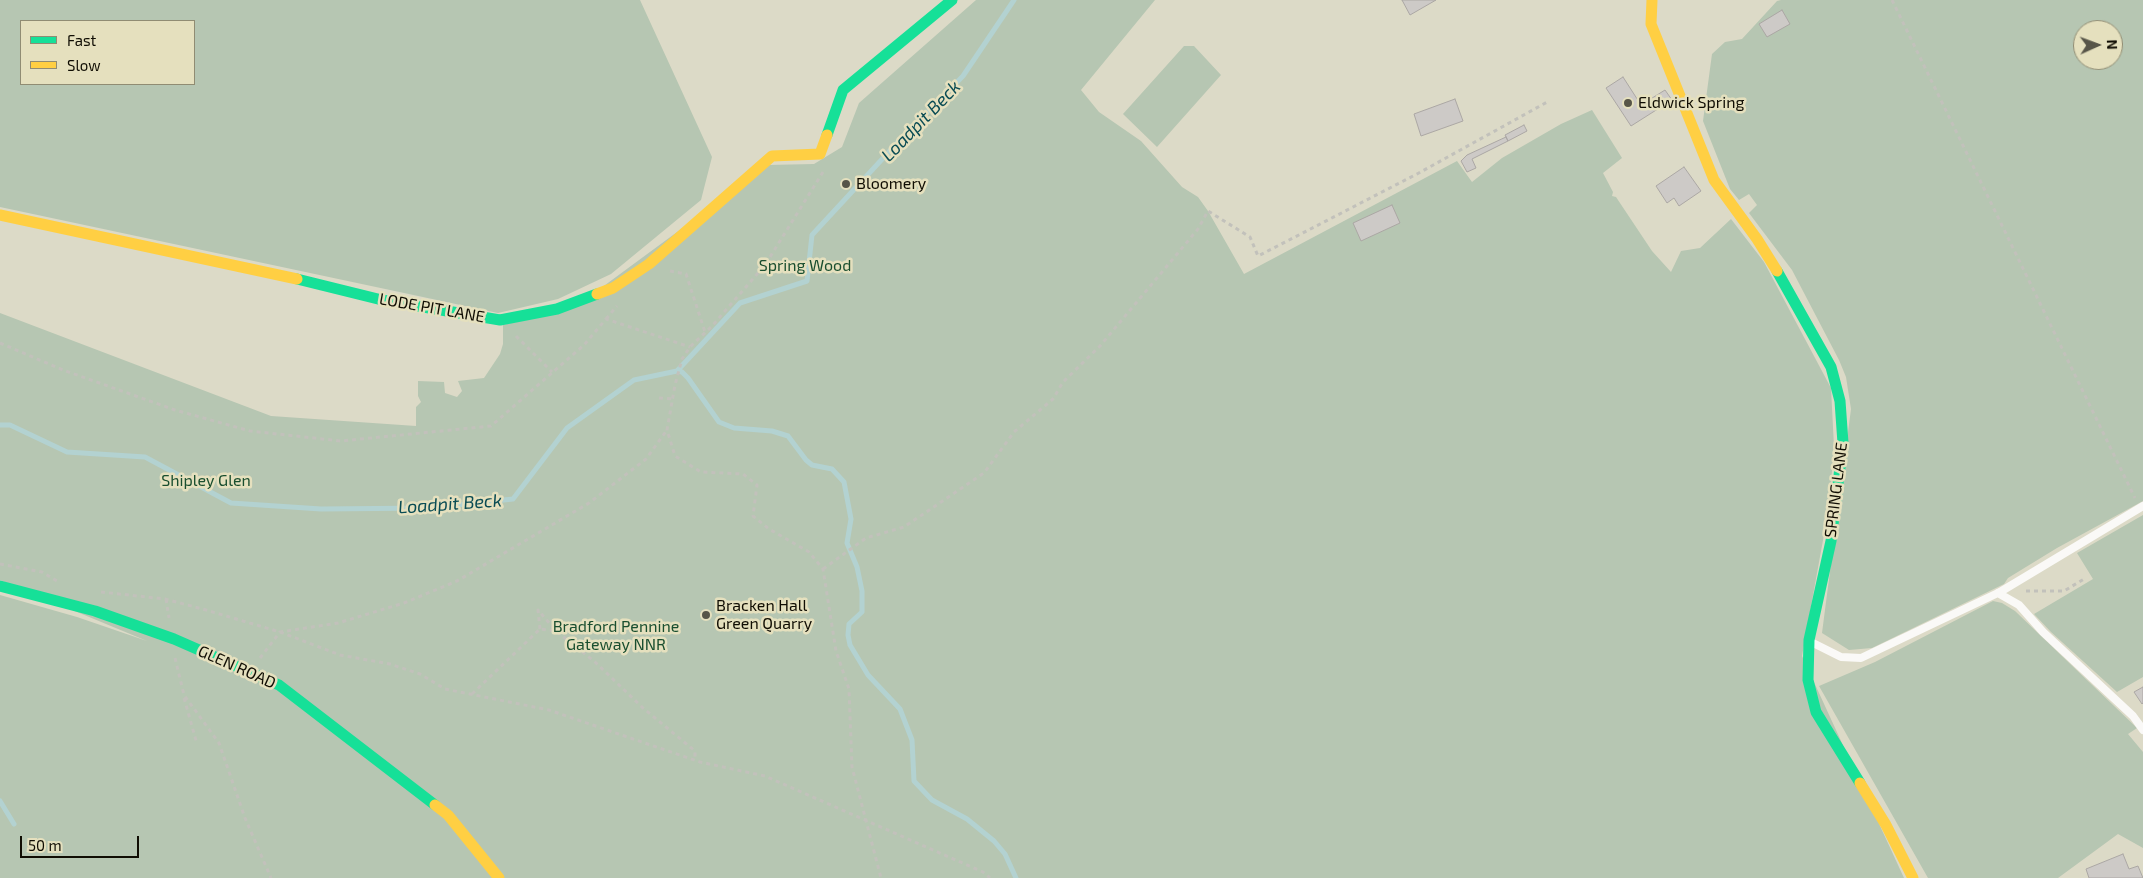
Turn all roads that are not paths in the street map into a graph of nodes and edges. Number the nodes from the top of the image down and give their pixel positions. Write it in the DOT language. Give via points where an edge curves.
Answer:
graph roads {
  1 [pos="952,0"];
  2 [pos="1652,0"];
  3 [pos="0,216"];
  4 [pos="2142,507"];
  5 [pos="0,586"];
  6 [pos="1998,593"];
  7 [pos="1808,640"];
  8 [pos="2143,730"];
  9 [pos="500,878"];
  10 [pos="1913,878"];
  1 -- 3 [label="street, LODE PIT LANE" via="843,90 820,154 772,156 649,264 613,288 557,309 500,320 382,300"];
  2 -- 7 [label="street, SPRING LANE" via="1652,24 1714,180 1757,239 1796,302 1831,368 1840,401 1843,443 1837,497 1831,541"];
  4 -- 6 [label="lane"];
  5 -- 9 [label="street, GLEN ROAD" via="95,611 174,639 279,685 448,815"];
  6 -- 7 [label="lane" via="1861,658 1841,657"];
  6 -- 8 [label="lane" via="2019,605 2043,632 2133,716"];
  7 -- 10 [label="street, SPRING LANE" via="1808,680 1816,712 1886,824"];
}
